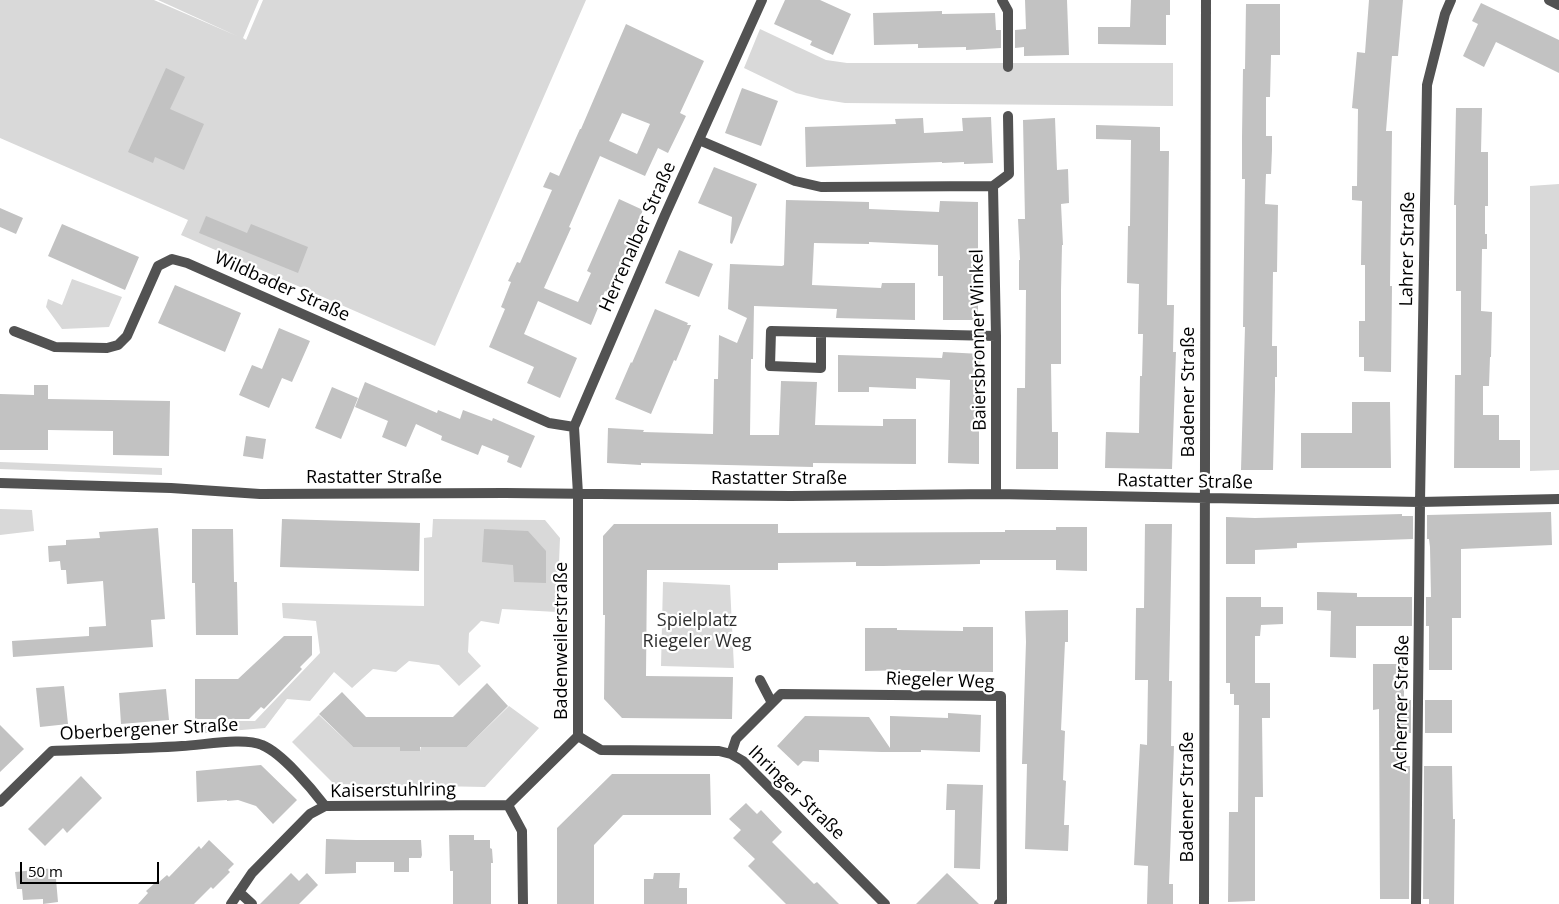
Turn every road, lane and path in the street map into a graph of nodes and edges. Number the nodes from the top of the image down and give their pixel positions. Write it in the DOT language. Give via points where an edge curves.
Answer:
graph roads {
  1 [pos="762,0"];
  2 [pos="1002,0"];
  3 [pos="1206,0"];
  4 [pos="1451,0"];
  5 [pos="1549,0"];
  6 [pos="1559,5"];
  7 [pos="1008,67"];
  8 [pos="1008,116"];
  9 [pos="699,140"];
  10 [pos="993,186"];
  11 [pos="14,331"];
  12 [pos="821,332"];
  13 [pos="996,336"];
  14 [pos="574,427"];
  15 [pos="0,483"];
  16 [pos="578,494"];
  17 [pos="996,494"];
  18 [pos="1205,498"];
  19 [pos="1559,499"];
  20 [pos="1420,502"];
  21 [pos="760,680"];
  22 [pos="772,703"];
  23 [pos="578,736"];
  24 [pos="731,754"];
  25 [pos="0,802"];
  26 [pos="508,805"];
  27 [pos="325,806"];
  28 [pos="239,892"];
  29 [pos="231,904"];
  30 [pos="252,904"];
  31 [pos="523,904"];
  32 [pos="885,904"];
  33 [pos="999,904"];
  34 [pos="1204,904"];
  35 [pos="1416,904"];
  1 -- 9 [label="street, Herrenalber Straße"];
  2 -- 7 [label="street" via="1008,11"];
  3 -- 18 [label="street, Badener Straße"];
  4 -- 20 [label="street, Lahrer Straße" via="1427,85"];
  5 -- 6 [label="street"];
  8 -- 10 [label="street" via="1009,174"];
  9 -- 10 [label="street" via="795,181 821,187"];
  9 -- 14 [label="street, Herrenalber Straße"];
  10 -- 13 [label="street, Baiersbronner Winkel"];
  11 -- 14 [label="street, Wildbader Straße" via="55,347 118,346 126,336 158,266 172,259 196,266 549,423"];
  12 -- 12 [label="street" via="771,331 770,366 821,368"];
  12 -- 13 [label="street"];
  13 -- 17 [label="street, Baiersbronner Winkel"];
  14 -- 16 [label="street, Herrenalber Straße"];
  15 -- 16 [label="street, Rastatter Straße" via="260,494"];
  16 -- 17 [label="street, Rastatter Straße"];
  16 -- 23 [label="street, Badenweilerstraße"];
  17 -- 18 [label="street, Rastatter Straße"];
  18 -- 20 [label="street, Rastatter Straße"];
  18 -- 34 [label="street, Badener Straße"];
  19 -- 20 [label="street, Rastatter Straße"];
  20 -- 35 [label="street, Acherner Straße"];
  21 -- 22 [label="street"];
  22 -- 24 [label="street, Riegeler Weg" via="736,739"];
  22 -- 33 [label="street, Riegeler Weg" via="781,694 1002,696 1002,902"];
  23 -- 24 [label="street, Ihringer Straße" via="601,750 720,751"];
  23 -- 26 [label="street, Badenweilerstraße"];
  24 -- 32 [label="street, Ihringer Straße" via="743,761"];
  25 -- 27 [label="street, Oberbergener Straße" via="52,751 244,742 262,744 276,754"];
  26 -- 27 [label="street, Kaiserstuhlring"];
  26 -- 31 [label="street" via="522,831"];
  27 -- 28 [label="street, Kaiserstuhlring" via="310,814 252,873"];
  28 -- 29 [label="street, Kaiserstuhlring"];
  28 -- 30 [label="street"];
}
